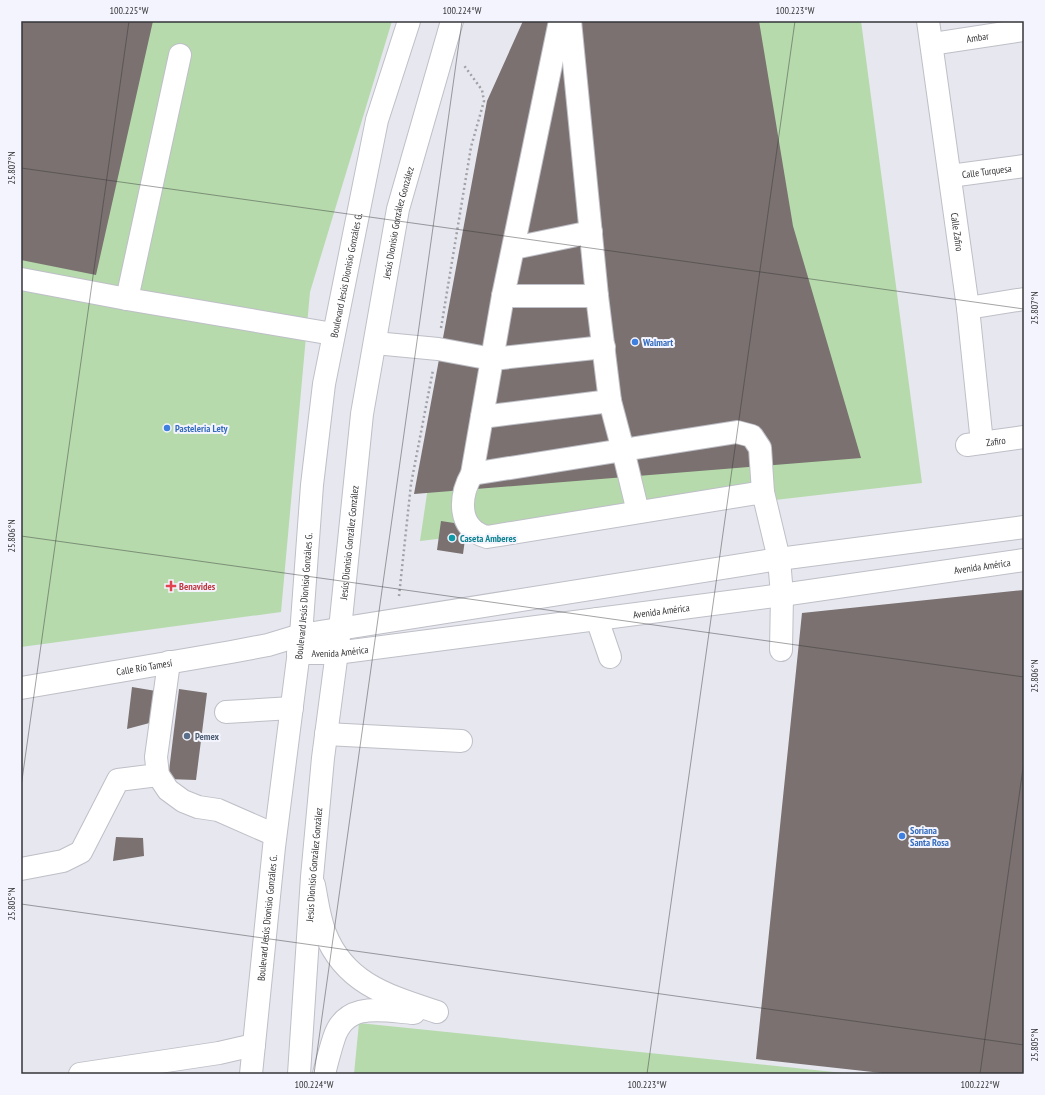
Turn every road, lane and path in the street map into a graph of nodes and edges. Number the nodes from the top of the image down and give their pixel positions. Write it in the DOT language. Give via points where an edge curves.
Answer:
graph roads {
  1 [pos="409,21"];
  2 [pos="452,21"];
  3 [pos="560,21"];
  4 [pos="570,21"];
  5 [pos="928,21"];
  6 [pos="1024,30"];
  7 [pos="932,44"];
  8 [pos="180,55"];
  9 [pos="1024,166"];
  10 [pos="950,176"];
  11 [pos="591,232"];
  12 [pos="514,248"];
  13 [pos="21,279"];
  14 [pos="503,296"];
  15 [pos="597,296"];
  16 [pos="127,299"];
  17 [pos="1024,299"];
  18 [pos="968,308"];
  19 [pos="333,334"];
  20 [pos="375,343"];
  21 [pos="604,347"];
  22 [pos="492,359"];
  23 [pos="610,401"];
  24 [pos="482,417"];
  25 [pos="1024,437"];
  26 [pos="975,444"];
  27 [pos="623,450"];
  28 [pos="472,474"];
  29 [pos="763,492"];
  30 [pos="638,512"];
  31 [pos="1024,527"];
  32 [pos="779,559"];
  33 [pos="1024,560"];
  34 [pos="782,595"];
  35 [pos="597,619"];
  36 [pos="340,630"];
  37 [pos="300,644"];
  38 [pos="781,650"];
  39 [pos="336,653"];
  40 [pos="610,657"];
  41 [pos="169,662"];
  42 [pos="21,688"];
  43 [pos="292,708"];
  44 [pos="226,712"];
  45 [pos="326,734"];
  46 [pos="461,741"];
  47 [pos="158,775"];
  48 [pos="275,835"];
  49 [pos="21,869"];
  50 [pos="312,876"];
  51 [pos="254,1045"];
  52 [pos="80,1074"];
  53 [pos="251,1074"];
  54 [pos="299,1074"];
  55 [pos="324,1074"];
  1 -- 19 [label="main road, Boulevard Jesús Dionisio Gonzáles G." via="376,120"];
  2 -- 20 [label="main road, Jesús Dionisio González González" via="398,209"];
  3 -- 12 [label="main road"];
  4 -- 11 [label="main road"];
  5 -- 7 [label="main road, Calle Zafiro"];
  6 -- 7 [label="main road, Ambar"];
  7 -- 10 [label="main road, Calle Zafiro"];
  8 -- 16 [label="main road"];
  9 -- 10 [label="main road, Calle Turquesa"];
  10 -- 18 [label="main road, Calle Zafiro"];
  11 -- 12 [label="main road"];
  11 -- 15 [label="main road"];
  12 -- 14 [label="main road"];
  13 -- 16 [label="main road"];
  14 -- 15 [label="main road"];
  14 -- 22 [label="main road"];
  15 -- 21 [label="main road"];
  16 -- 19 [label="main road"];
  17 -- 18 [label="main road"];
  18 -- 26 [label="main road, Calle Zafiro"];
  19 -- 37 [label="main road, Boulevard Jesús Dionisio Gonzáles G." via="324,384 312,485"];
  20 -- 22 [label="main road" via="438,349"];
  20 -- 36 [label="main road, Jesús Dionisio González González" via="362,414"];
  21 -- 22 [label="main road"];
  21 -- 23 [label="main road"];
  22 -- 24 [label="main road"];
  23 -- 24 [label="main road"];
  23 -- 27 [label="main road"];
  24 -- 28 [label="main road"];
  25 -- 26 [label="main road, Zafiro"];
  27 -- 28 [label="main road"];
  27 -- 29 [label="main road" via="737,432 752,436 760,448"];
  27 -- 30 [label="main road"];
  28 -- 30 [label="main road" via="465,486 463,512 468,525 477,534 487,537"];
  29 -- 30 [label="main road"];
  29 -- 32 [label="main road"];
  31 -- 32 [label="main road, Avenida América"];
  32 -- 34 [label="main road"];
  32 -- 36 [label="main road, Avenida América"];
  33 -- 34 [label="main road, Avenida América"];
  34 -- 35 [label="main road, Avenida América"];
  34 -- 38 [label="main road"];
  35 -- 39 [label="main road, Avenida América"];
  35 -- 40 [label="main road"];
  36 -- 37 [label="main road, Avenida América"];
  36 -- 39 [label="main road, Jesús Dionisio González González"];
  37 -- 39 [label="main road, Avenida América"];
  37 -- 41 [label="main road, Calle Río Tamesí" via="268,645"];
  37 -- 43 [label="main road, Boulevard Jesús Dionisio Gonzáles G."];
  39 -- 45 [label="main road, Jesús Dionisio González González"];
  41 -- 42 [label="main road, Calle Río Tamesí"];
  41 -- 47 [label="main road" via="156,757"];
  43 -- 44 [label="main road"];
  43 -- 48 [label="main road, Boulevard Jesús Dionisio Gonzáles G."];
  45 -- 46 [label="main road"];
  45 -- 50 [label="main road, Jesús Dionisio González González"];
  47 -- 48 [label="main road" via="168,790 183,801 198,807 218,810"];
  47 -- 49 [label="main road" via="118,780 81,852 63,861"];
  48 -- 51 [label="main road, Boulevard Jesús Dionisio Gonzáles G."];
  50 -- 54 [label="main road, Jesús Dionisio González González"];
  50 -- 55 [label="main road" via="324,932 338,959 363,981 395,999 438,1012 367,1009 346,1017 334,1037"];
  51 -- 52 [label="main road" via="219,1053"];
  51 -- 53 [label="main road, Boulevard Jesús Dionisio Gonzáles G."];
}
